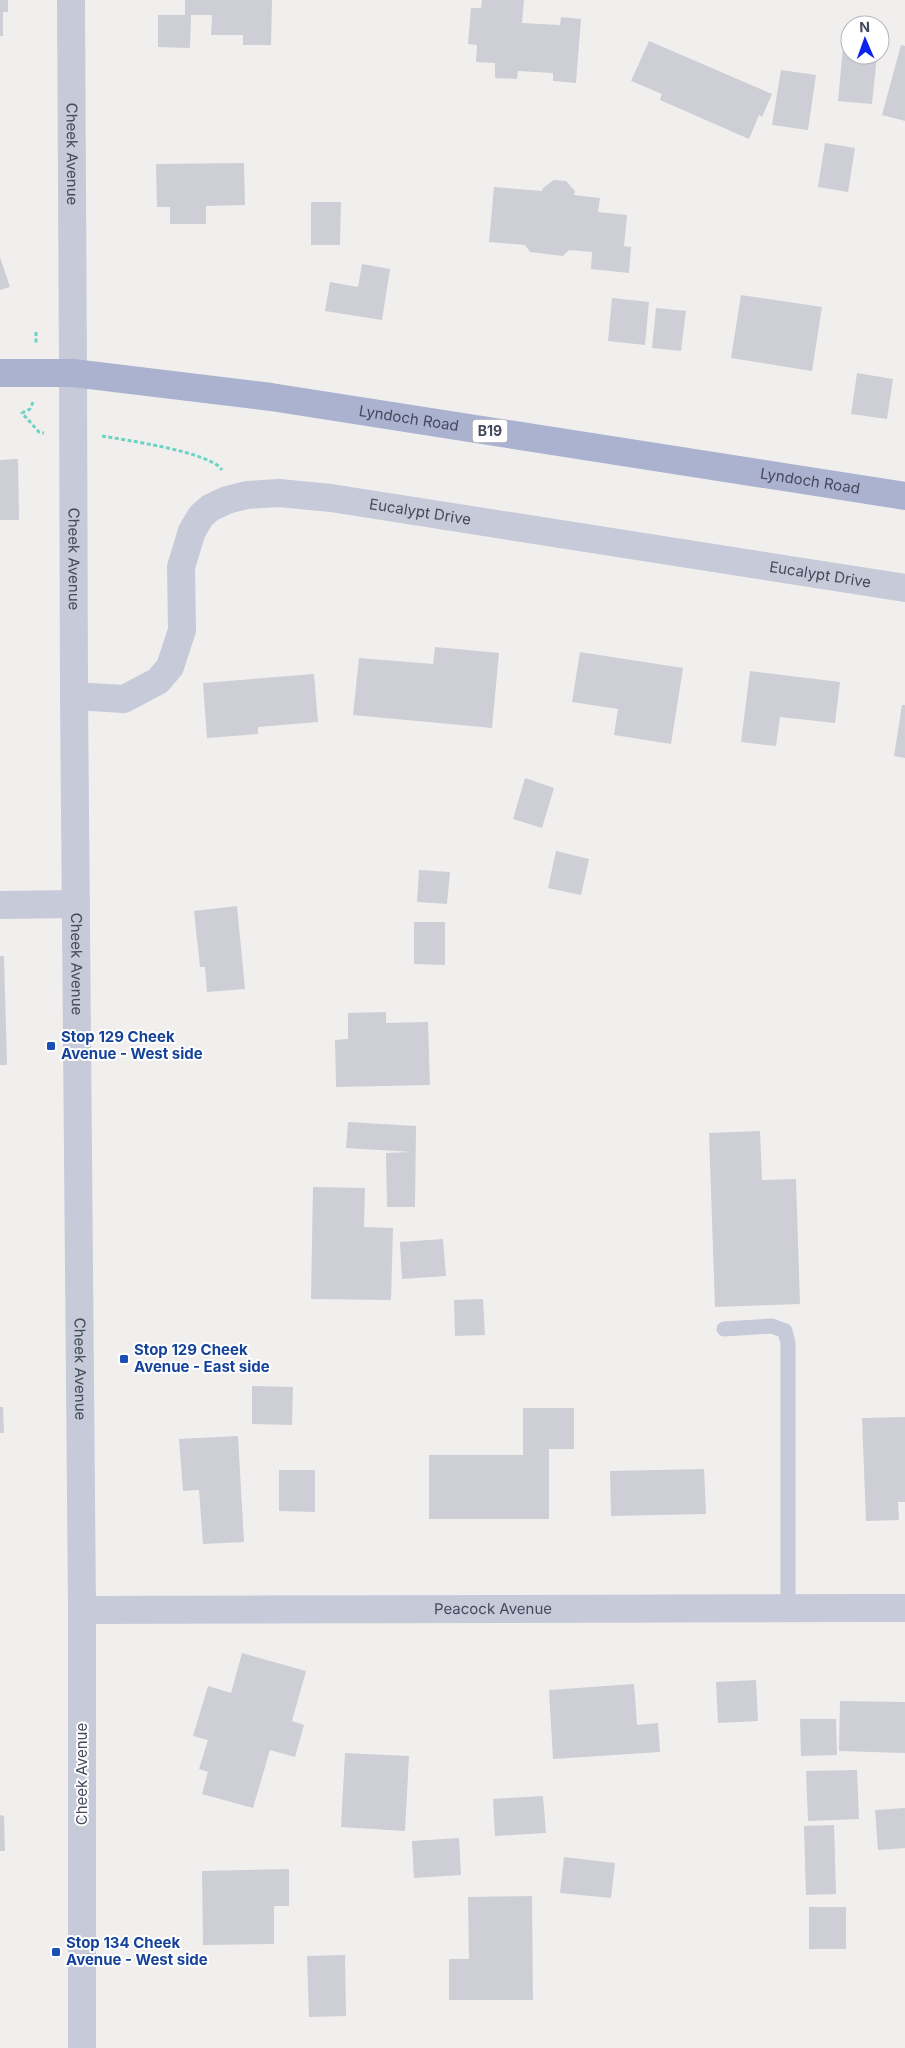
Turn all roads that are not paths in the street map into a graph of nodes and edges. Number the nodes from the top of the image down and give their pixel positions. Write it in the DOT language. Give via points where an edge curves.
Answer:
graph roads {
  1 [pos="71,0"];
  2 [pos="0,373"];
  3 [pos="74,373"];
  4 [pos="905,496"];
  5 [pos="905,588"];
  6 [pos="74,696"];
  7 [pos="76,904"];
  8 [pos="0,905"];
  9 [pos="724,1329"];
  10 [pos="905,1608"];
  11 [pos="788,1609"];
  12 [pos="82,1610"];
  13 [pos="82,2048"];
  1 -- 3 [label="street, Cheek Avenue"];
  2 -- 3 [label="main road, Lyndoch Road / B19"];
  3 -- 4 [label="main road, Lyndoch Road / B19" via="271,397"];
  3 -- 6 [label="street, Cheek Avenue"];
  5 -- 6 [label="street, Eucalypt Drive" via="331,498 279,493 247,495 210,508 200,516 186,546 181,567 182,630 170,667 158,681 124,699"];
  6 -- 7 [label="street, Cheek Avenue"];
  7 -- 8 [label="street"];
  7 -- 12 [label="street, Cheek Avenue"];
  9 -- 11 [label="lane" via="772,1326 785,1331 788,1343"];
  10 -- 11 [label="street, Peacock Avenue"];
  11 -- 12 [label="street, Peacock Avenue"];
  12 -- 13 [label="street, Cheek Avenue"];
}
